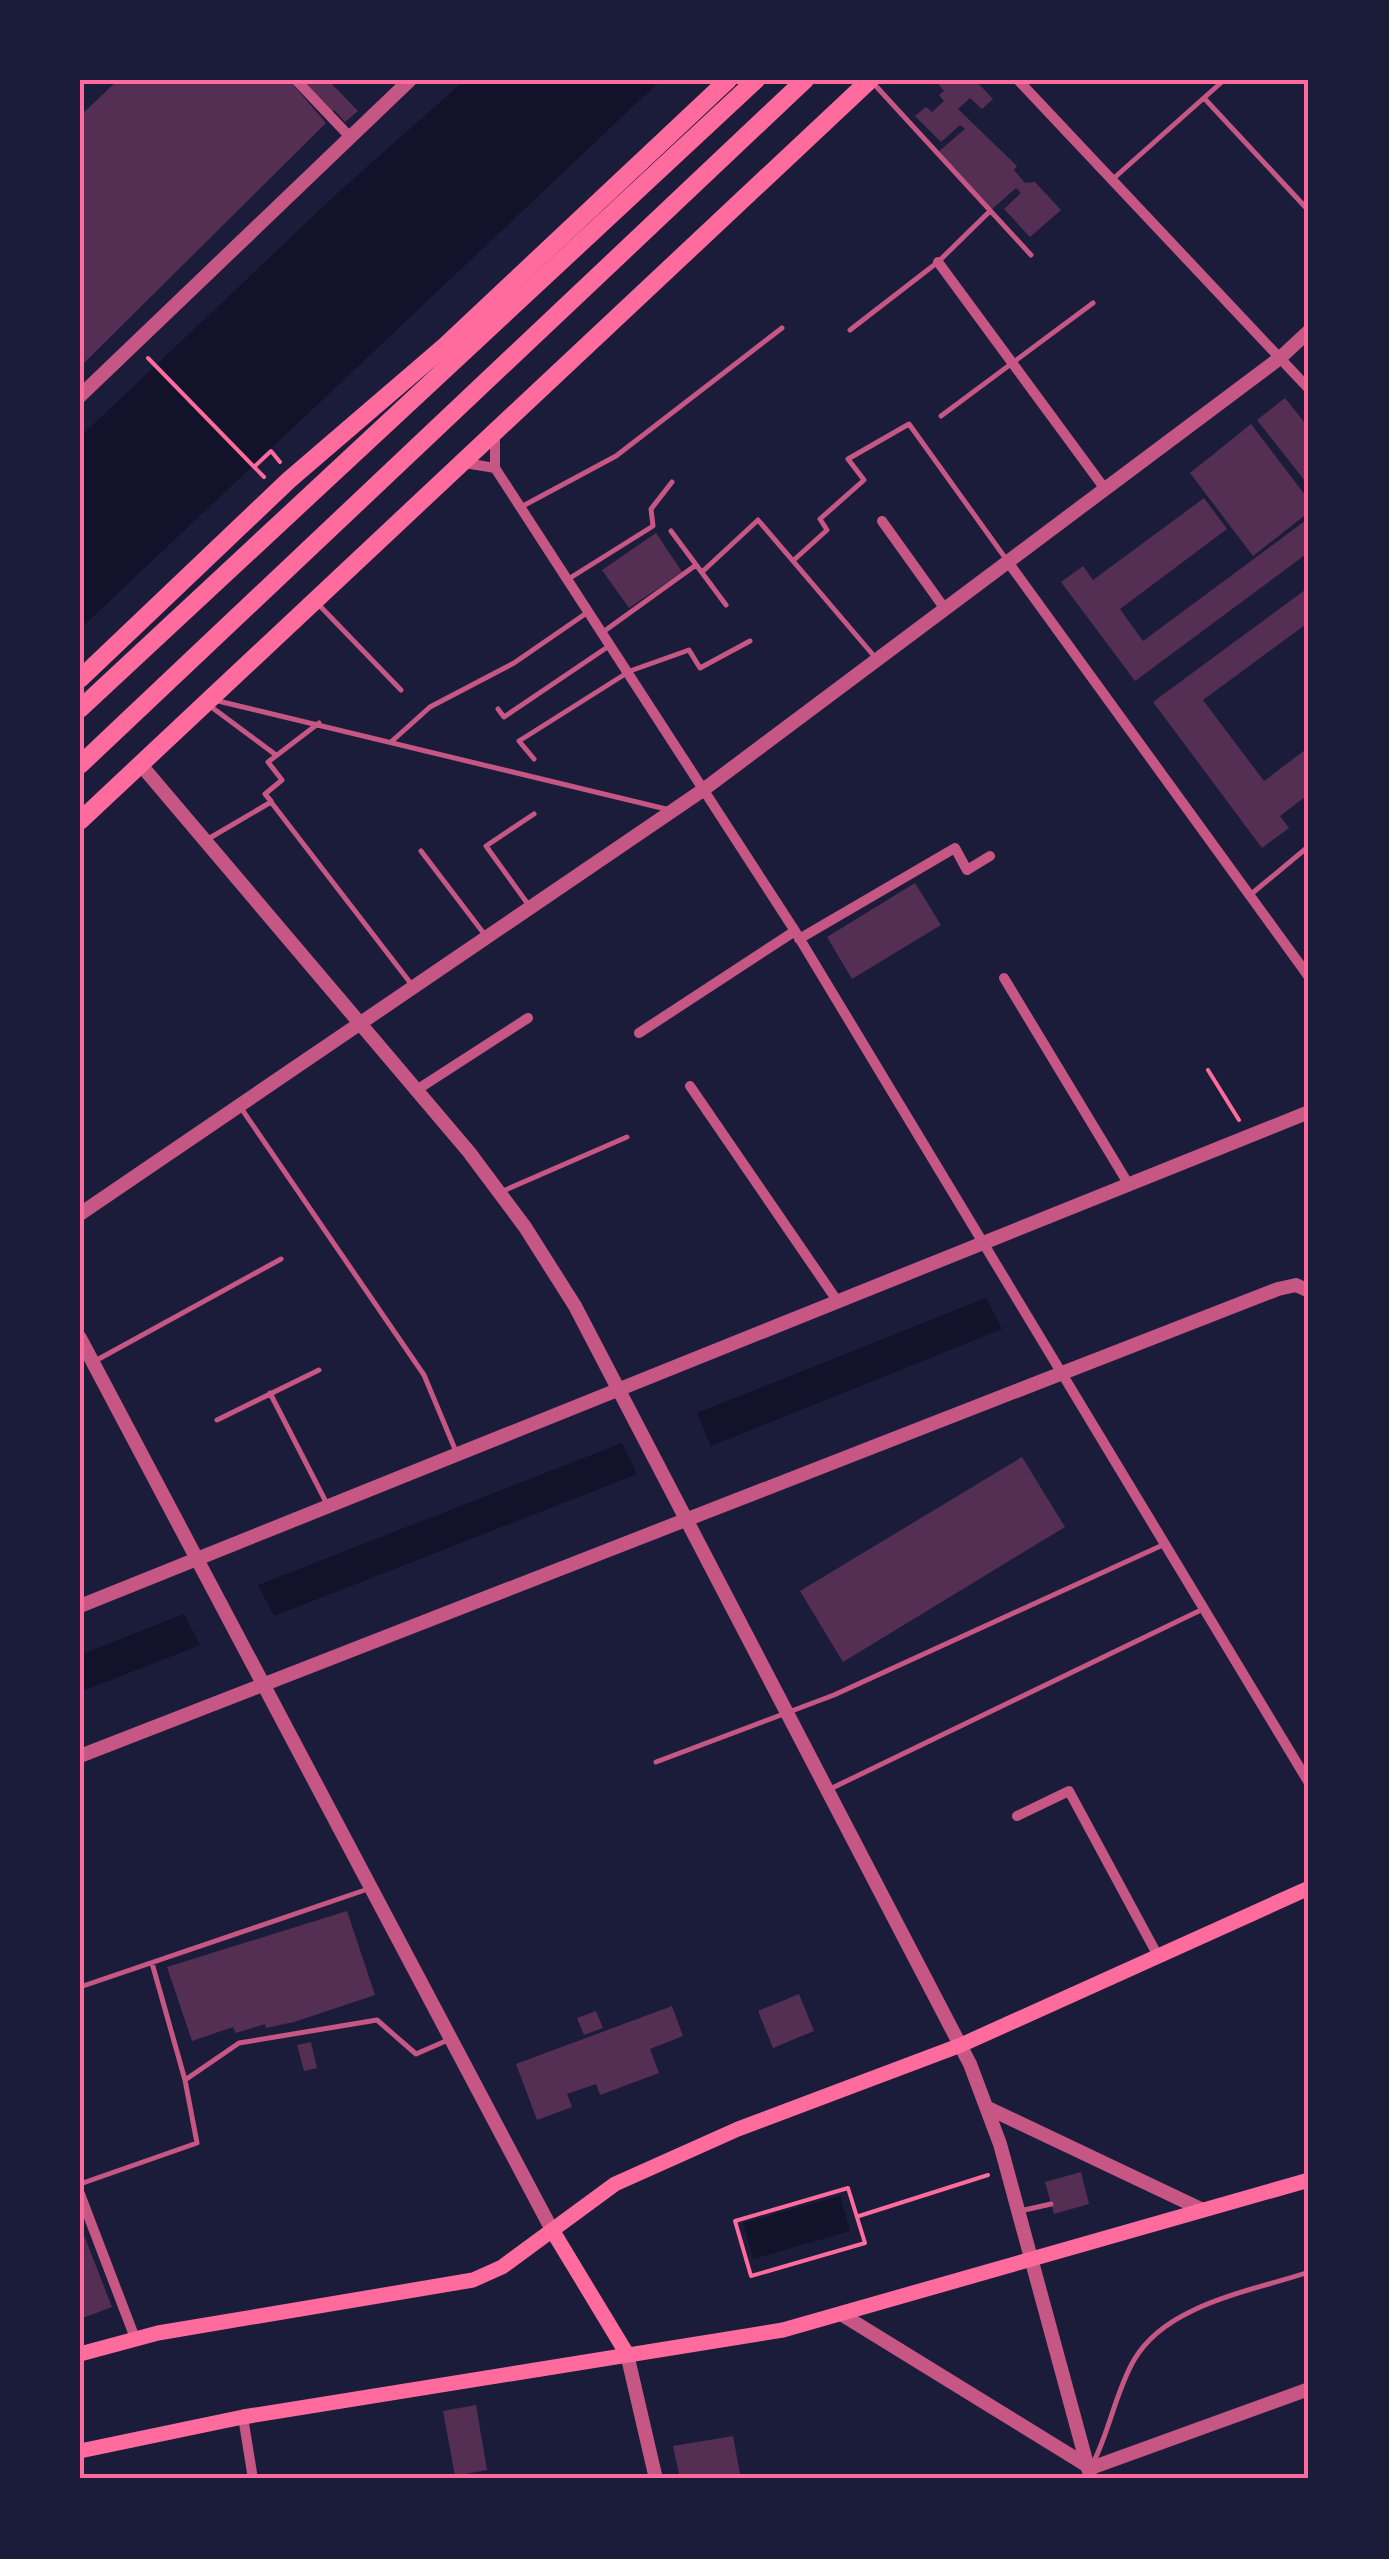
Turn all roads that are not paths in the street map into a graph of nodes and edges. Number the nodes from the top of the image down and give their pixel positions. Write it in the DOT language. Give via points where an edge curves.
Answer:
graph roads {
  1 [pos="296,80"];
  2 [pos="410,80"];
  3 [pos="728,80"];
  4 [pos="756,80"];
  5 [pos="805,80"];
  6 [pos="870,80"];
  7 [pos="1018,80"];
  8 [pos="1224,80"];
  9 [pos="1204,98"];
  10 [pos="350,138"];
  11 [pos="1112,180"];
  12 [pos="990,211"];
  13 [pos="1309,211"];
  14 [pos="1031,254"];
  15 [pos="938,262"];
  16 [pos="1093,303"];
  17 [pos="782,328"];
  18 [pos="850,330"];
  19 [pos="1309,331"];
  20 [pos="1280,358"];
  21 [pos="1012,363"];
  22 [pos="1309,388"];
  23 [pos="80,396"];
  24 [pos="941,416"];
  25 [pos="494,435"];
  26 [pos="465,463"];
  27 [pos="495,468"];
  28 [pos="672,482"];
  29 [pos="1105,489"];
  30 [pos="521,507"];
  31 [pos="882,521"];
  32 [pos="671,532"];
  33 [pos="795,559"];
  34 [pos="1008,562"];
  35 [pos="696,565"];
  36 [pos="702,572"];
  37 [pos="570,578"];
  38 [pos="316,602"];
  39 [pos="726,605"];
  40 [pos="945,609"];
  41 [pos="591,610"];
  42 [pos="603,632"];
  43 [pos="750,641"];
  44 [pos="611,645"];
  45 [pos="877,660"];
  46 [pos="630,672"];
  47 [pos="80,679"];
  48 [pos="401,690"];
  49 [pos="209,702"];
  50 [pos="498,709"];
  51 [pos="80,710"];
  52 [pos="319,724"];
  53 [pos="391,742"];
  54 [pos="276,755"];
  55 [pos="534,759"];
  56 [pos="80,765"];
  57 [pos="141,765"];
  58 [pos="703,790"];
  59 [pos="272,802"];
  60 [pos="673,810"];
  61 [pos="534,814"];
  62 [pos="80,821"];
  63 [pos="206,841"];
  64 [pos="1309,846"];
  65 [pos="421,851"];
  66 [pos="990,856"];
  67 [pos="1250,895"];
  68 [pos="530,908"];
  69 [pos="797,935"];
  70 [pos="487,938"];
  71 [pos="1309,977"];
  72 [pos="1004,978"];
  73 [pos="414,988"];
  74 [pos="528,1018"];
  75 [pos="360,1025"];
  76 [pos="639,1033"];
  77 [pos="690,1086"];
  78 [pos="415,1090"];
  79 [pos="240,1106"];
  80 [pos="1309,1112"];
  81 [pos="627,1137"];
  82 [pos="1129,1185"];
  83 [pos="500,1192"];
  84 [pos="80,1214"];
  85 [pos="984,1243"];
  86 [pos="281,1259"];
  87 [pos="1309,1290"];
  88 [pos="838,1302"];
  89 [pos="80,1338"];
  90 [pos="93,1362"];
  91 [pos="319,1370"];
  92 [pos="1062,1373"];
  93 [pos="620,1389"];
  94 [pos="270,1394"];
  95 [pos="216,1420"];
  96 [pos="457,1454"];
  97 [pos="328,1506"];
  98 [pos="687,1519"];
  99 [pos="1165,1544"];
  100 [pos="197,1559"];
  101 [pos="80,1606"];
  102 [pos="1204,1609"];
  103 [pos="264,1684"];
  104 [pos="788,1712"];
  105 [pos="80,1756"];
  106 [pos="656,1762"];
  107 [pos="1309,1782"];
  108 [pos="828,1790"];
  109 [pos="1017,1816"];
  110 [pos="371,1888"];
  111 [pos="1309,1888"];
  112 [pos="1158,1956"];
  113 [pos="152,1963"];
  114 [pos="80,1987"];
  115 [pos="451,2039"];
  116 [pos="961,2045"];
  117 [pos="186,2080"];
  118 [pos="988,2108"];
  119 [pos="1309,2180"];
  120 [pos="80,2184"];
  121 [pos="80,2194"];
  122 [pos="1051,2204"];
  123 [pos="1204,2210"];
  124 [pos="1016,2212"];
  125 [pos="552,2230"];
  126 [pos="1030,2258"];
  127 [pos="1309,2272"];
  128 [pos="841,2314"];
  129 [pos="135,2338"];
  130 [pos="80,2354"];
  131 [pos="627,2354"];
  132 [pos="1309,2389"];
  133 [pos="244,2417"];
  134 [pos="80,2452"];
  135 [pos="1091,2474"];
  136 [pos="254,2479"];
  137 [pos="656,2479"];
  1 -- 10 [label="street"];
  2 -- 10 [label="street"];
  3 -- 47 [label="main road"];
  4 -- 51 [label="main road"];
  5 -- 56 [label="main road"];
  6 -- 12 [label="lane"];
  6 -- 25 [label="main road"];
  7 -- 11 [label="street"];
  8 -- 9 [label="lane"];
  9 -- 11 [label="lane"];
  9 -- 13 [label="lane"];
  10 -- 23 [label="street"];
  11 -- 20 [label="street"];
  12 -- 14 [label="lane"];
  12 -- 15 [label="lane"];
  15 -- 18 [label="lane"];
  15 -- 21 [label="street"];
  16 -- 21 [label="lane"];
  17 -- 30 [label="lane" via="616,456"];
  19 -- 20 [label="street"];
  20 -- 22 [label="street"];
  20 -- 29 [label="street"];
  21 -- 24 [label="lane"];
  21 -- 29 [label="street"];
  25 -- 26 [label="main road"];
  25 -- 27 [label="street"];
  26 -- 27 [label="street"];
  26 -- 38 [label="main road"];
  27 -- 30 [label="street"];
  28 -- 37 [label="lane" via="651,509 654,526"];
  29 -- 34 [label="street"];
  30 -- 37 [label="street"];
  31 -- 40 [label="street"];
  32 -- 35 [label="lane"];
  33 -- 34 [label="lane" via="827,530 820,519 864,480 848,458 908,424"];
  33 -- 36 [label="lane" via="758,520"];
  33 -- 45 [label="lane"];
  34 -- 40 [label="street"];
  34 -- 67 [label="street"];
  35 -- 36 [label="lane"];
  35 -- 42 [label="lane"];
  36 -- 39 [label="lane"];
  37 -- 41 [label="street"];
  38 -- 48 [label="lane"];
  38 -- 49 [label="main road"];
  40 -- 45 [label="street"];
  41 -- 42 [label="street"];
  41 -- 53 [label="lane" via="514,663 430,707"];
  42 -- 44 [label="street"];
  43 -- 46 [label="lane" via="700,668 688,650"];
  44 -- 46 [label="street"];
  44 -- 50 [label="lane" via="504,717"];
  45 -- 58 [label="street"];
  46 -- 55 [label="lane" via="519,740"];
  46 -- 58 [label="street"];
  49 -- 52 [label="lane"];
  49 -- 54 [label="lane"];
  49 -- 57 [label="main road"];
  52 -- 53 [label="lane"];
  52 -- 54 [label="lane"];
  53 -- 60 [label="lane"];
  54 -- 59 [label="lane" via="268,762 282,780 265,794"];
  57 -- 62 [label="main road"];
  57 -- 63 [label="street"];
  58 -- 60 [label="street"];
  58 -- 69 [label="street"];
  59 -- 63 [label="lane"];
  59 -- 73 [label="lane"];
  60 -- 68 [label="street"];
  61 -- 68 [label="lane" via="486,846"];
  63 -- 75 [label="street"];
  64 -- 67 [label="lane"];
  65 -- 70 [label="lane"];
  66 -- 69 [label="street" via="967,870 955,848"];
  67 -- 71 [label="street"];
  68 -- 70 [label="street"];
  69 -- 76 [label="street"];
  69 -- 85 [label="street"];
  70 -- 73 [label="street"];
  72 -- 82 [label="street"];
  73 -- 75 [label="street"];
  74 -- 78 [label="street"];
  75 -- 78 [label="street"];
  75 -- 79 [label="street"];
  77 -- 88 [label="street"];
  78 -- 83 [label="street"];
  79 -- 84 [label="street"];
  79 -- 96 [label="lane" via="424,1375"];
  80 -- 82 [label="street"];
  81 -- 83 [label="lane"];
  82 -- 85 [label="street"];
  83 -- 93 [label="street"];
  85 -- 88 [label="street"];
  85 -- 92 [label="street"];
  86 -- 90 [label="lane"];
  87 -- 92 [label="street" via="1278,1289"];
  88 -- 93 [label="street"];
  89 -- 90 [label="street"];
  90 -- 100 [label="street"];
  91 -- 94 [label="lane"];
  92 -- 98 [label="street"];
  92 -- 99 [label="street"];
  93 -- 96 [label="street"];
  93 -- 98 [label="street"];
  94 -- 95 [label="lane"];
  94 -- 97 [label="lane"];
  96 -- 97 [label="street"];
  97 -- 100 [label="street"];
  98 -- 103 [label="street"];
  98 -- 104 [label="street"];
  99 -- 102 [label="street"];
  99 -- 104 [label="lane"];
  100 -- 101 [label="street"];
  100 -- 103 [label="street"];
  102 -- 107 [label="street"];
  102 -- 108 [label="lane"];
  103 -- 105 [label="street"];
  103 -- 110 [label="street"];
  104 -- 106 [label="lane"];
  104 -- 108 [label="street"];
  108 -- 116 [label="street"];
  109 -- 112 [label="street" via="1069,1791"];
  110 -- 113 [label="lane"];
  110 -- 115 [label="street"];
  111 -- 112 [label="main road"];
  112 -- 116 [label="main road"];
  113 -- 114 [label="lane"];
  113 -- 117 [label="lane"];
  115 -- 117 [label="lane" via="416,2054 376,2020 239,2043"];
  115 -- 125 [label="street"];
  116 -- 118 [label="street"];
  116 -- 125 [label="main road" via="738,2129 616,2184"];
  117 -- 120 [label="lane" via="197,2143"];
  118 -- 123 [label="street"];
  118 -- 124 [label="street"];
  119 -- 123 [label="main road"];
  121 -- 129 [label="street"];
  122 -- 124 [label="lane"];
  123 -- 126 [label="main road"];
  124 -- 126 [label="street"];
  125 -- 129 [label="main road" via="502,2268 473,2280"];
  125 -- 131 [label="main road"];
  126 -- 128 [label="main road"];
  126 -- 135 [label="street"];
  127 -- 135 [label="lane" via="1208,2306 1148,2340 1132,2364"];
  128 -- 131 [label="main road" via="725,2342"];
  128 -- 135 [label="street"];
  129 -- 130 [label="main road"];
  131 -- 133 [label="main road"];
  131 -- 137 [label="street"];
  132 -- 135 [label="street"];
  133 -- 134 [label="main road"];
  133 -- 136 [label="street"];
}
